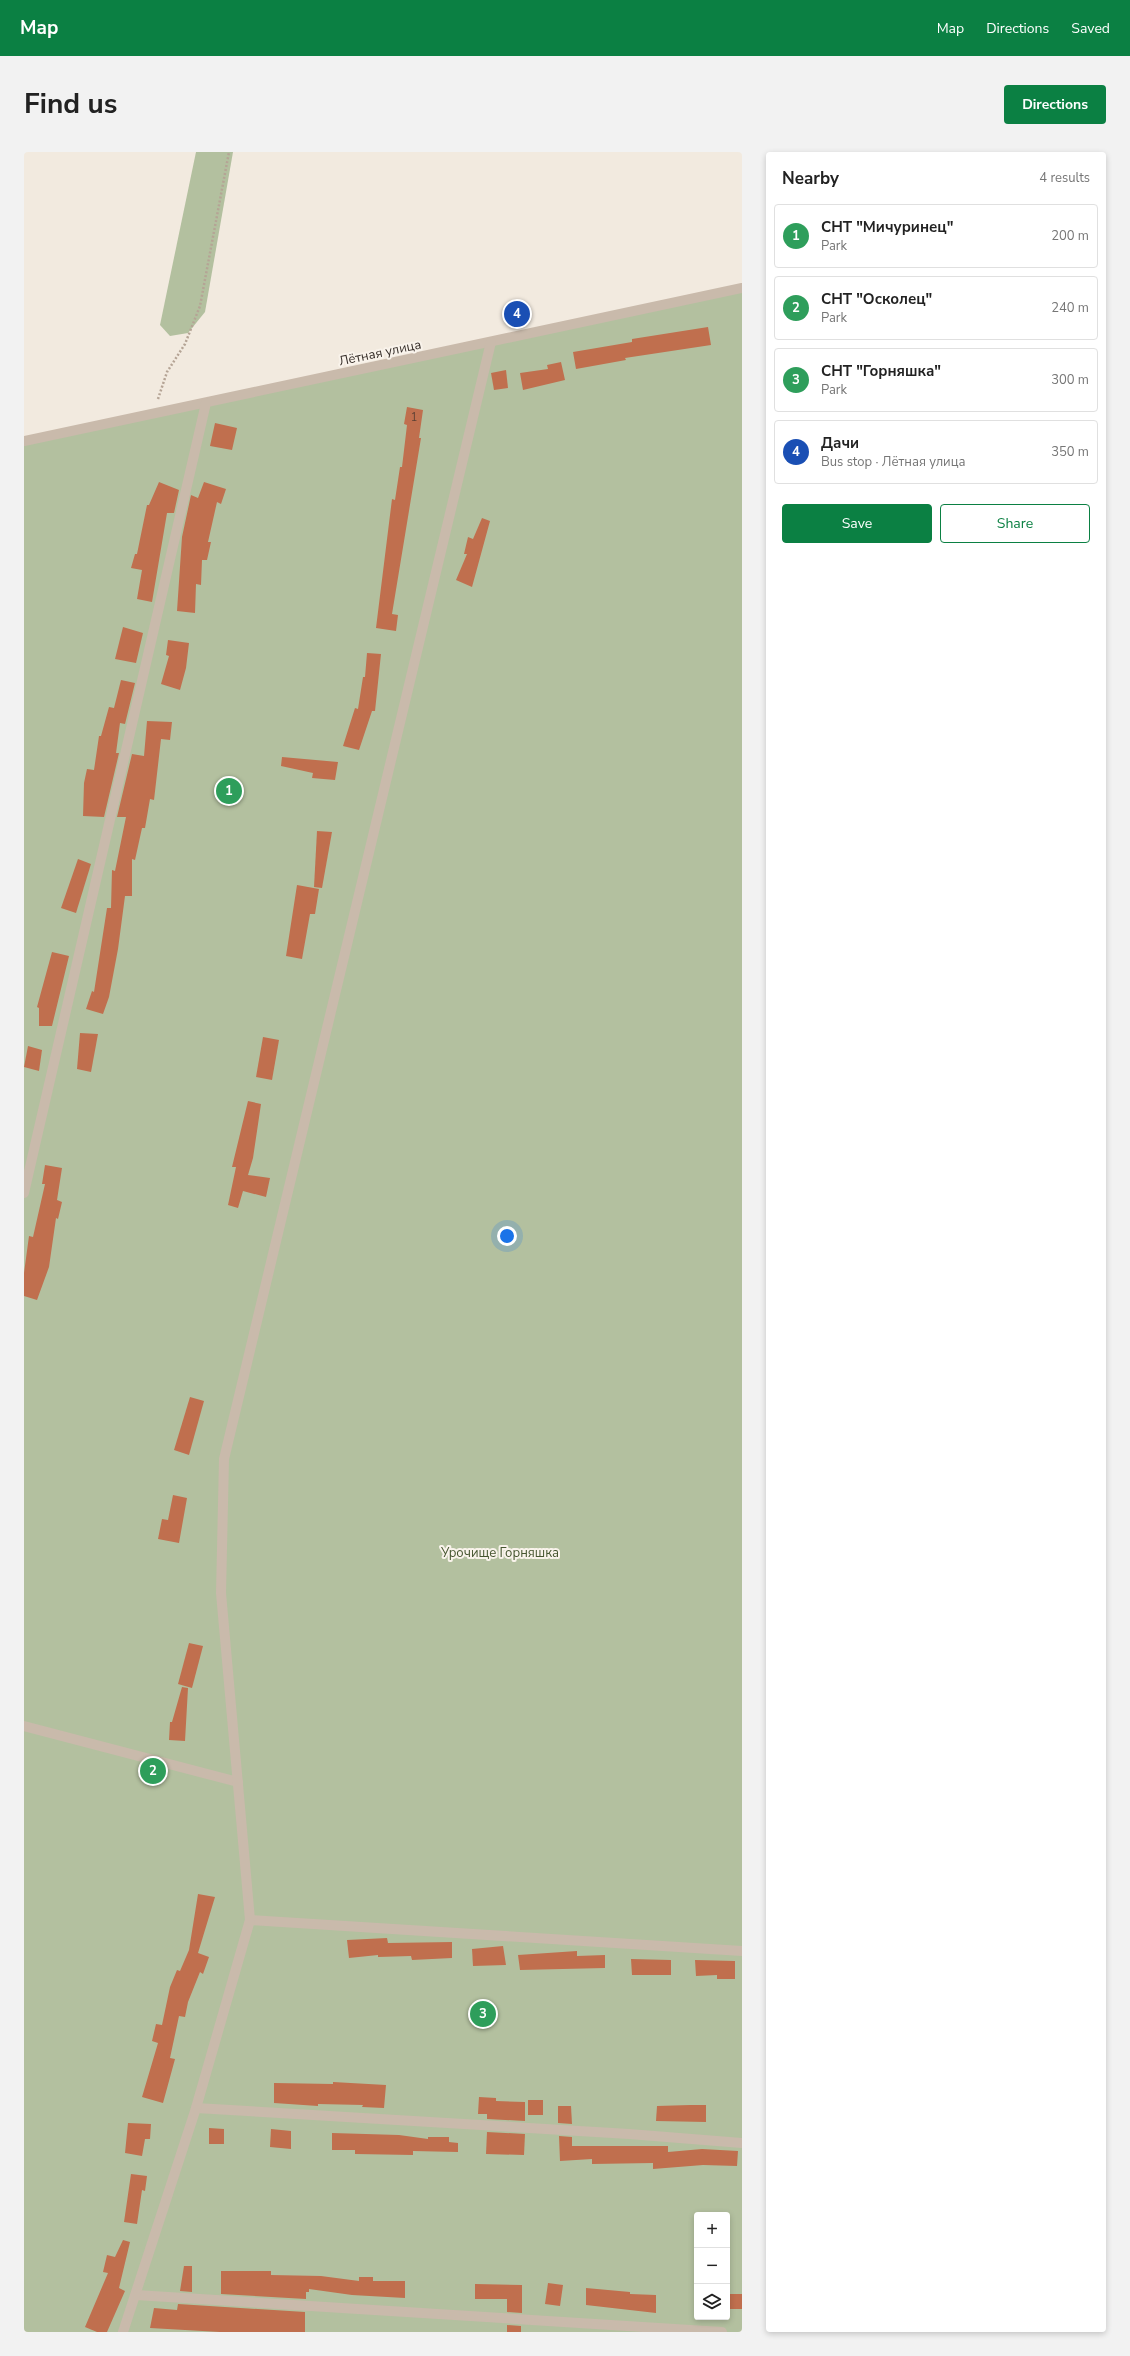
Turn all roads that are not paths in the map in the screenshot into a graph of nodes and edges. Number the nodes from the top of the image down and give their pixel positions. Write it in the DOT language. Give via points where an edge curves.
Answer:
graph roads {
  1 [pos="742,288"];
  2 [pos="491,342"];
  3 [pos="206,403"];
  4 [pos="24,441"];
  5 [pos="24,1193"];
  6 [pos="24,1726"];
  7 [pos="238,1782"];
  8 [pos="250,1920"];
  9 [pos="742,1951"];
  10 [pos="196,2108"];
  11 [pos="742,2143"];
  12 [pos="136,2295"];
  13 [pos="123,2332"];
  14 [pos="722,2332"];
  1 -- 2 [label="street, Лётная улица"];
  2 -- 3 [label="street, Лётная улица"];
  2 -- 7 [label="street" via="224,1459 221,1593"];
  3 -- 4 [label="street, Лётная улица"];
  3 -- 5 [label="street"];
  6 -- 7 [label="street"];
  7 -- 8 [label="street"];
  8 -- 9 [label="street"];
  8 -- 10 [label="street"];
  10 -- 11 [label="street"];
  10 -- 12 [label="street"];
  12 -- 13 [label="street"];
  12 -- 14 [label="street"];
}
